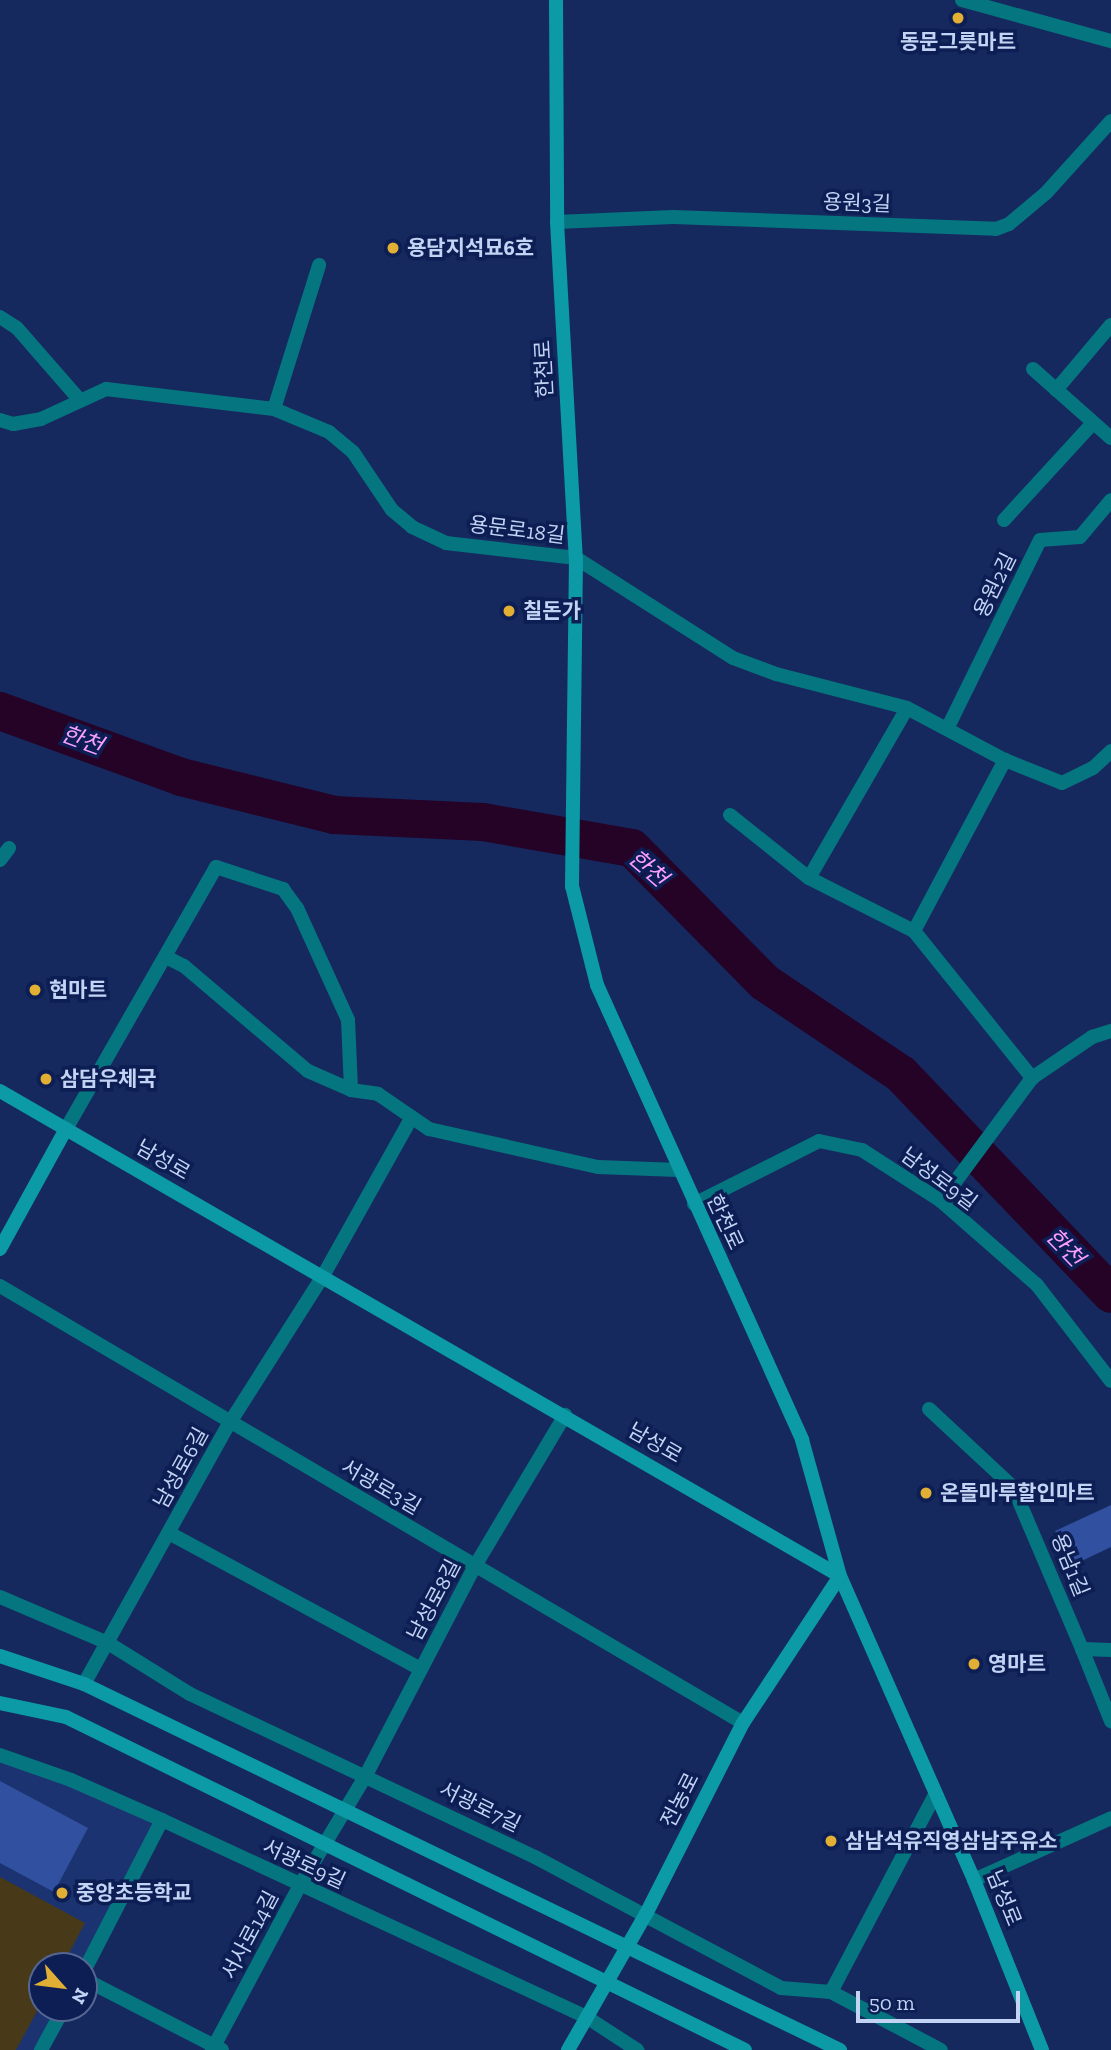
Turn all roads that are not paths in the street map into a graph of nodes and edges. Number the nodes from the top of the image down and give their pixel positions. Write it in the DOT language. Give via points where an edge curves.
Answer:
graph roads {
  1 [pos="556,0"];
  2 [pos="962,0"];
  3 [pos="1111,41"];
  4 [pos="1111,121"];
  5 [pos="557,222"];
  6 [pos="319,265"];
  7 [pos="0,317"];
  8 [pos="1111,325"];
  9 [pos="1033,369"];
  10 [pos="1056,390"];
  11 [pos="78,398"];
  12 [pos="274,409"];
  13 [pos="0,421"];
  14 [pos="1094,423"];
  15 [pos="1111,439"];
  16 [pos="1111,499"];
  17 [pos="1004,520"];
  18 [pos="576,558"];
  19 [pos="907,708"];
  20 [pos="948,727"];
  21 [pos="1111,751"];
  22 [pos="1005,760"];
  23 [pos="730,815"];
  24 [pos="9,848"];
  25 [pos="0,860"];
  26 [pos="809,878"];
  27 [pos="914,931"];
  28 [pos="166,957"];
  29 [pos="1111,1031"];
  30 [pos="1032,1078"];
  31 [pos="351,1090"];
  32 [pos="0,1091"];
  33 [pos="412,1117"];
  34 [pos="66,1129"];
  35 [pos="678,1170"];
  36 [pos="941,1201"];
  37 [pos="694,1204"];
  38 [pos="0,1249"];
  39 [pos="323,1276"];
  40 [pos="0,1286"];
  41 [pos="1111,1381"];
  42 [pos="929,1409"];
  43 [pos="565,1415"];
  44 [pos="229,1424"];
  45 [pos="169,1533"];
  46 [pos="475,1566"];
  47 [pos="840,1576"];
  48 [pos="0,1597"];
  49 [pos="108,1643"];
  50 [pos="1082,1649"];
  51 [pos="1111,1650"];
  52 [pos="0,1656"];
  53 [pos="421,1669"];
  54 [pos="84,1684"];
  55 [pos="0,1703"];
  56 [pos="1111,1721"];
  57 [pos="743,1723"];
  58 [pos="0,1755"];
  59 [pos="366,1775"];
  60 [pos="934,1797"];
  61 [pos="344,1807"];
  62 [pos="1111,1818"];
  63 [pos="162,1820"];
  64 [pos="324,1844"];
  65 [pos="974,1880"];
  66 [pos="300,1885"];
  67 [pos="646,1914"];
  68 [pos="628,1945"];
  69 [pos="94,1952"];
  70 [pos="608,1982"];
  71 [pos="98,1986"];
  72 [pos="831,1992"];
  73 [pos="588,2018"];
  74 [pos="56,2022"];
  75 [pos="216,2049"];
  76 [pos="41,2050"];
  77 [pos="568,2050"];
  78 [pos="637,2050"];
  79 [pos="744,2050"];
  80 [pos="840,2050"];
  81 [pos="941,2050"];
  82 [pos="1042,2050"];
  1 -- 5 [label="street, 한천로"];
  2 -- 3 [label="street"];
  4 -- 5 [label="street, 용원3길" via="1046,192 1009,224 996,229 673,217"];
  5 -- 18 [label="street, 한천로"];
  6 -- 12 [label="street"];
  7 -- 11 [label="street" via="17,328"];
  8 -- 10 [label="street"];
  9 -- 10 [label="street"];
  10 -- 14 [label="street"];
  11 -- 12 [label="street, 용문로18길" via="106,389"];
  11 -- 13 [label="street, 용문로18길" via="41,419 13,424"];
  12 -- 18 [label="street, 용문로18길" via="329,432 352,452 392,510 412,527 446,543"];
  14 -- 15 [label="street"];
  14 -- 17 [label="street"];
  16 -- 20 [label="street, 용원2길" via="1080,537 1040,540"];
  18 -- 19 [label="street, 용문로18길" via="733,658 776,674"];
  18 -- 35 [label="street, 한천로" via="572,886 597,985"];
  19 -- 20 [label="street, 용문로18길"];
  19 -- 26 [label="street"];
  20 -- 22 [label="street, 용문로18길"];
  21 -- 22 [label="street, 용문로18길" via="1093,768 1062,783"];
  22 -- 27 [label="street"];
  23 -- 26 [label="street"];
  24 -- 25 [label="street"];
  26 -- 27 [label="street"];
  27 -- 30 [label="street"];
  28 -- 31 [label="street" via="184,966 308,1071"];
  28 -- 31 [label="street" via="216,867 283,889 297,908 348,1020"];
  28 -- 34 [label="street"];
  29 -- 30 [label="street" via="1092,1037"];
  30 -- 36 [label="street"];
  31 -- 33 [label="street" via="377,1094"];
  32 -- 34 [label="street, 남성로"];
  33 -- 35 [label="street" via="429,1129 598,1167"];
  33 -- 39 [label="street, 남성로6길"];
  34 -- 38 [label="street"];
  34 -- 39 [label="street, 남성로"];
  35 -- 37 [label="street, 한천로"];
  36 -- 37 [label="street, 남성로9길" via="862,1150 819,1141"];
  36 -- 41 [label="street, 남성로9길" via="1037,1285"];
  37 -- 47 [label="street, 한천로" via="802,1440"];
  39 -- 43 [label="street, 남성로"];
  39 -- 44 [label="street, 남성로6길"];
  40 -- 44 [label="street, 서광로3길"];
  42 -- 50 [label="street, 용남1길" via="1013,1487"];
  43 -- 46 [label="street, 남성로8길"];
  43 -- 47 [label="street, 남성로"];
  44 -- 45 [label="street, 남성로6길"];
  44 -- 46 [label="street, 서광로3길"];
  45 -- 49 [label="street, 남성로6길"];
  45 -- 53 [label="street"];
  46 -- 53 [label="street, 남성로8길"];
  46 -- 57 [label="street, 서광로3길"];
  47 -- 57 [label="street, 전농로"];
  47 -- 60 [label="street, 남성로"];
  48 -- 49 [label="street, 서광로7길"];
  49 -- 54 [label="street, 남성로6길"];
  49 -- 59 [label="street, 서광로7길" via="190,1694"];
  50 -- 51 [label="street"];
  50 -- 56 [label="street, 용남1길"];
  52 -- 54 [label="street"];
  53 -- 59 [label="street, 남성로8길"];
  54 -- 61 [label="street"];
  55 -- 64 [label="street" via="66,1717"];
  57 -- 67 [label="street, 전농로"];
  58 -- 63 [label="street, 서광로9길"];
  59 -- 61 [label="street, 남성로8길"];
  59 -- 67 [label="street, 서광로7길"];
  60 -- 65 [label="street, 남성로"];
  60 -- 72 [label="street"];
  61 -- 64 [label="street, 서사로14길"];
  61 -- 68 [label="street"];
  62 -- 65 [label="street"];
  63 -- 66 [label="street, 서광로9길"];
  63 -- 69 [label="street"];
  64 -- 66 [label="street, 서사로14길"];
  64 -- 70 [label="street"];
  65 -- 82 [label="street, 남성로"];
  66 -- 73 [label="street, 서광로9길"];
  66 -- 75 [label="street, 서사로14길"];
  67 -- 68 [label="street, 전농로"];
  67 -- 72 [label="street, 서광로7길" via="781,1988"];
  68 -- 70 [label="street, 전농로"];
  68 -- 80 [label="street"];
  70 -- 73 [label="street, 전농로"];
  70 -- 79 [label="street"];
  71 -- 75 [label="street, 서사로14길"];
  72 -- 81 [label="street, 서광로7길"];
  73 -- 77 [label="street, 전농로"];
  73 -- 78 [label="street, 서광로9길"];
  74 -- 76 [label="street"];
}
